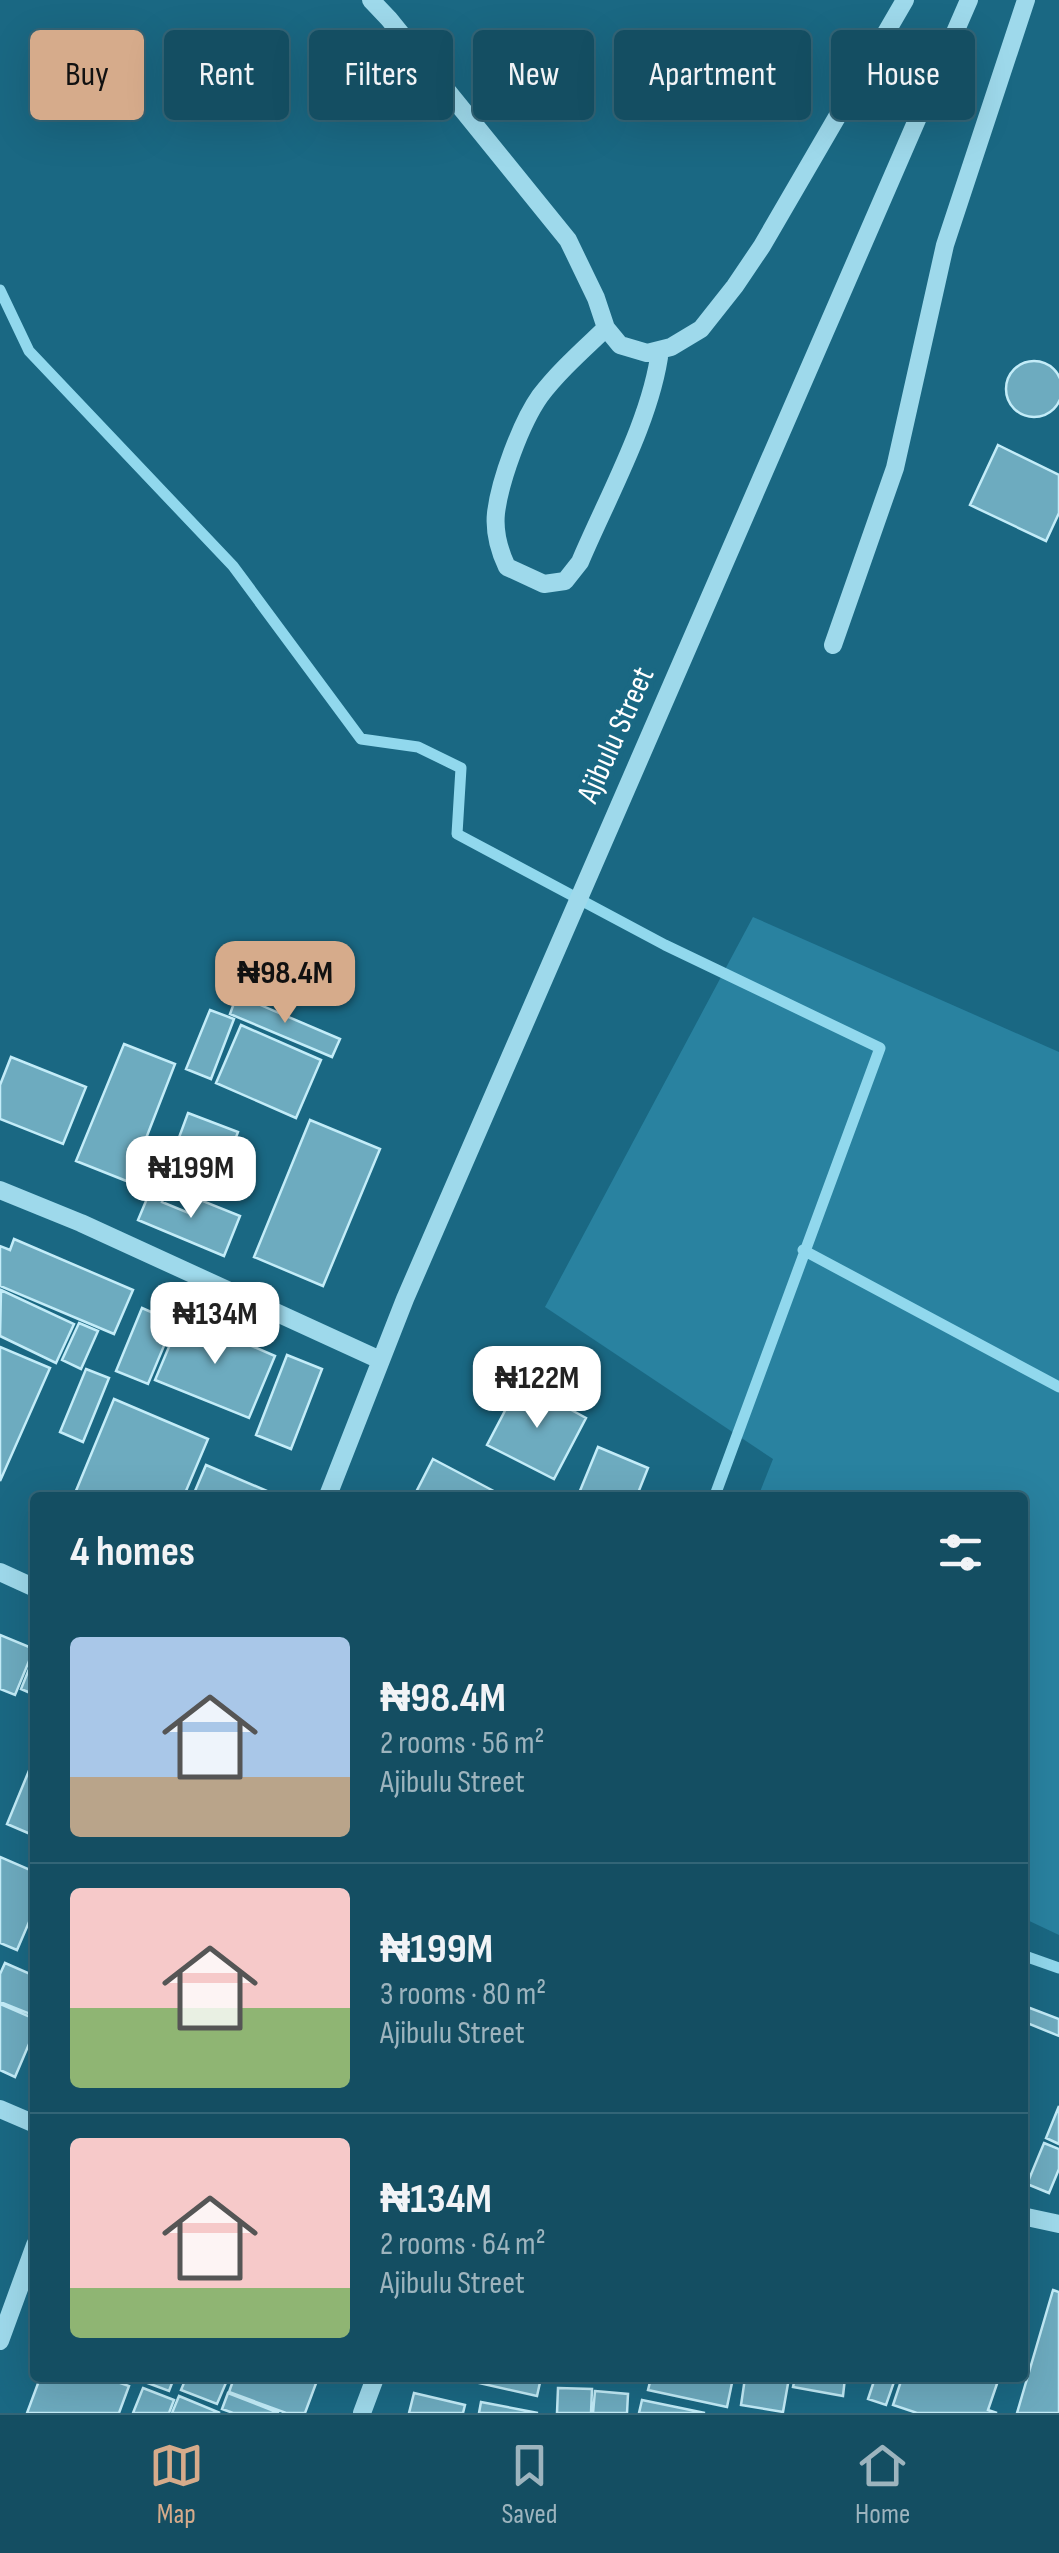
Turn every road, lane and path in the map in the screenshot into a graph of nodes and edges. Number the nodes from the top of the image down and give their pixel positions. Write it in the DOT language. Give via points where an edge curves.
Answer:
graph roads {
  1 [pos="371,0"];
  2 [pos="905,0"];
  3 [pos="969,0"];
  4 [pos="1026,0"];
  5 [pos="606,328"];
  6 [pos="660,350"];
  7 [pos="833,645"];
  8 [pos="0,1190"];
  9 [pos="380,1360"];
  10 [pos="329,1492"];
  11 [pos="0,1572"];
  12 [pos="30,1586"];
  13 [pos="0,2109"];
  14 [pos="30,2122"];
  15 [pos="1028,2217"];
  16 [pos="1059,2224"];
  17 [pos="30,2259"];
  18 [pos="0,2342"];
  19 [pos="373,2382"];
  20 [pos="362,2413"];
  1 -- 5 [label="street" via="568,240"];
  2 -- 6 [label="street" via="735,286 701,328"];
  3 -- 9 [label="street, Ajibulu Street"];
  4 -- 7 [label="street" via="945,245 895,468"];
  5 -- 6 [label="street" via="632,350"];
  5 -- 6 [label="street" via="559,373 522,428 496,514 497,540 514,572 553,584 573,575 644,412"];
  8 -- 9 [label="street"];
  9 -- 10 [label="street, Ajibulu Street"];
  11 -- 12 [label="street"];
  13 -- 14 [label="street"];
  15 -- 16 [label="street"];
  17 -- 18 [label="street"];
  19 -- 20 [label="street"];
}
